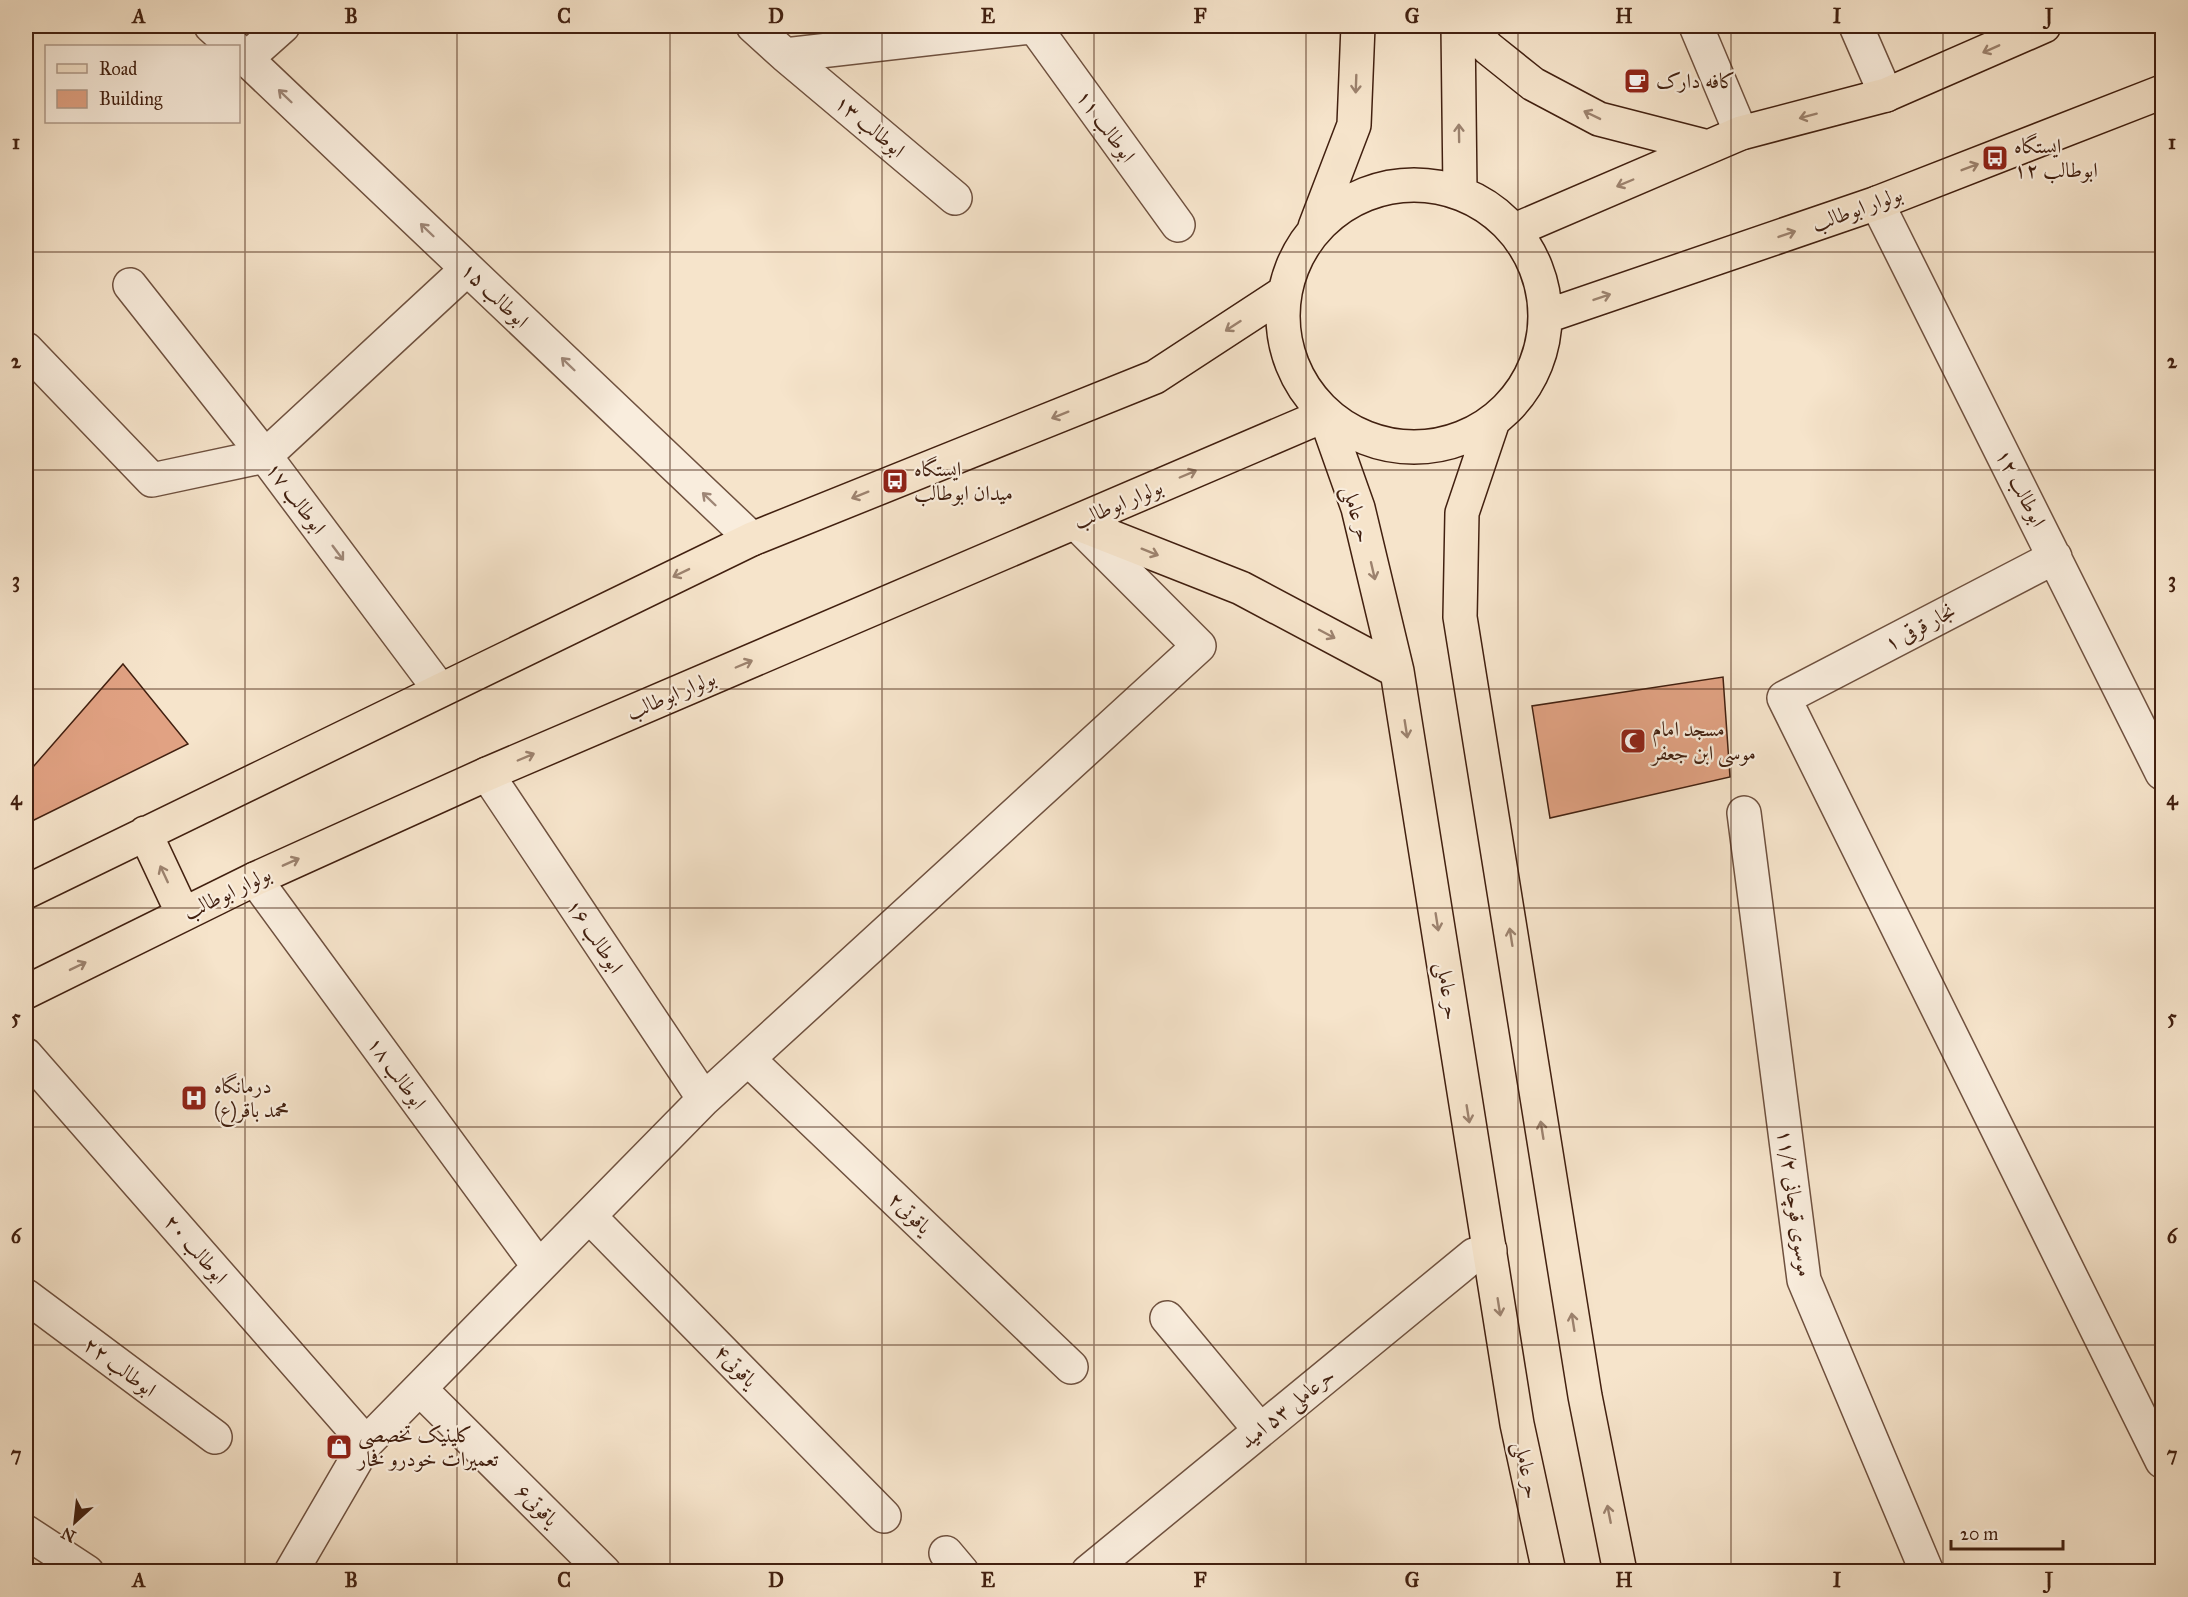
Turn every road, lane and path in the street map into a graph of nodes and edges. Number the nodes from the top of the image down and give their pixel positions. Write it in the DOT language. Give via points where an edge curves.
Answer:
graph roads {
  1 [pos="212,26"];
  2 [pos="283,26"];
  3 [pos="753,26"];
  4 [pos="1036,26"];
  5 [pos="1358,26"];
  6 [pos="1458,26"];
  7 [pos="1469,26"];
  8 [pos="1696,26"];
  9 [pos="1856,26"];
  10 [pos="2044,26"];
  11 [pos="232,45"];
  12 [pos="240,51"];
  13 [pos="240,53"];
  14 [pos="784,55"];
  15 [pos="2163,92"];
  16 [pos="1886,95"];
  17 [pos="1741,133"];
  18 [pos="1708,147"];
  19 [pos="1460,191"];
  20 [pos="955,198"];
  21 [pos="1877,203"];
  22 [pos="1178,225"];
  23 [pos="1315,226"];
  24 [pos="1515,230"];
  25 [pos="467,269"];
  26 [pos="130,285"];
  27 [pos="1282,294"];
  28 [pos="1547,316"];
  29 [pos="26,350"];
  30 [pos="1325,415"];
  31 [pos="1492,424"];
  32 [pos="265,456"];
  33 [pos="1076,523"];
  34 [pos="752,539"];
  35 [pos="2055,556"];
  36 [pos="1397,671"];
  37 [pos="441,690"];
  38 [pos="2163,773"];
  39 [pos="487,774"];
  40 [pos="1744,813"];
  41 [pos="145,833"];
  42 [pos="255,879"];
  43 [pos="26,892"];
  44 [pos="183,914"];
  45 [pos="26,992"];
  46 [pos="26,1055"];
  47 [pos="748,1059"];
  48 [pos="704,1099"];
  49 [pos="589,1216"];
  50 [pos="1490,1250"];
  51 [pos="539,1267"];
  52 [pos="26,1296"];
  53 [pos="1167,1318"];
  54 [pos="1071,1367"];
  55 [pos="420,1389"];
  56 [pos="1260,1430"];
  57 [pos="215,1437"];
  58 [pos="366,1443"];
  59 [pos="2163,1461"];
  60 [pos="884,1516"];
  61 [pos="26,1532"];
  62 [pos="87,1572"];
  63 [pos="291,1572"];
  64 [pos="604,1572"];
  65 [pos="1088,1572"];
  66 [pos="1549,1572"];
  67 [pos="1620,1572"];
  68 [pos="1927,1572"];
  1 -- 11 [label="street, ابوطالب ۱۵"];
  2 -- 12 [label="street"];
  3 -- 14 [label="street, ابوطالب ۱۳"];
  4 -- 14 [label="street"];
  4 -- 22 [label="street, ابوطالب ۱۱"];
  5 -- 23 [label="main road, one-way" via="1354,125"];
  19 -- 6 [label="main road, one-way"];
  18 -- 7 [label="main road, one-way" via="1599,119 1533,84 1488,48"];
  8 -- 17 [label="street"];
  9 -- 16 [label="street"];
  10 -- 16 [label="main road, one-way"];
  25 -- 13 [label="street, ابوطالب ۱۵, one-way"];
  14 -- 20 [label="street, ابوطالب ۱۳"];
  21 -- 15 [label="main road, بولوار ابوطالب, one-way"];
  16 -- 17 [label="main road, one-way"];
  17 -- 18 [label="main road"];
  18 -- 24 [label="main road, one-way"];
  19 -- 23 [label="main road" via="1409,183 1357,195"];
  19 -- 24 [label="main road"];
  28 -- 21 [label="main road, بولوار ابوطالب, one-way"];
  21 -- 35 [label="street, ابوطالب ۱۲"];
  23 -- 27 [label="main road"];
  24 -- 28 [label="main road" via="1539,270"];
  25 -- 32 [label="street"];
  34 -- 25 [label="street, ابوطالب ۱۵, one-way"];
  26 -- 32 [label="street"];
  27 -- 30 [label="main road" via="1282,338 1297,381"];
  27 -- 34 [label="main road, one-way" via="1155,376"];
  28 -- 31 [label="main road" via="1541,357 1522,395"];
  29 -- 32 [label="street, ابوطالب ۱۷" via="152,480"];
  30 -- 31 [label="main road" via="1377,444 1437,448"];
  33 -- 30 [label="main road, بولوار ابوطالب, one-way"];
  30 -- 36 [label="main road, حر عاملی, one-way" via="1358,508"];
  67 -- 31 [label="main road, one-way" via="1585,1396 1460,617 1462,513"];
  32 -- 37 [label="street, ابوطالب ۱۷, one-way"];
  33 -- 36 [label="main road, one-way" via="1240,588"];
  39 -- 33 [label="main road, بولوار ابوطالب, one-way"];
  33 -- 47 [label="street" via="1199,646"];
  34 -- 37 [label="main road, one-way"];
  35 -- 38 [label="street, ابوطالب ۱۲"];
  35 -- 59 [label="street, نجار قرقی ۱" via="1784,698"];
  36 -- 50 [label="main road, حر عاملی, one-way"];
  37 -- 41 [label="main road"];
  42 -- 39 [label="main road, بولوار ابوطالب, one-way"];
  39 -- 48 [label="street, ابوطالب ۱۶"];
  40 -- 68 [label="street, موسوی قوچانی ۱۱/۲" via="1804,1280"];
  41 -- 43 [label="main road"];
  44 -- 41 [label="main road, one-way"];
  42 -- 44 [label="main road, بولوار ابوطالب"];
  42 -- 51 [label="street, ابوطالب ۱۸"];
  45 -- 44 [label="main road, بولوار ابوطالب, one-way"];
  46 -- 58 [label="street, ابوطالب ۲۰"];
  47 -- 48 [label="street"];
  47 -- 54 [label="street, یاقوتی۲"];
  48 -- 49 [label="street"];
  49 -- 51 [label="street"];
  49 -- 60 [label="street, یاقوتی۴"];
  50 -- 56 [label="street, حرعاملی ۵۳ امید" via="1474,1254"];
  50 -- 66 [label="main road, حر عاملی, one-way" via="1517,1424"];
  51 -- 55 [label="street"];
  52 -- 57 [label="street, ابوطالب ۲۲"];
  53 -- 56 [label="street"];
  55 -- 58 [label="street"];
  55 -- 64 [label="street, یاقوتی۶"];
  56 -- 65 [label="street, حرعاملی ۵۳ امید"];
  58 -- 63 [label="street"];
  61 -- 62 [label="street"];
}
